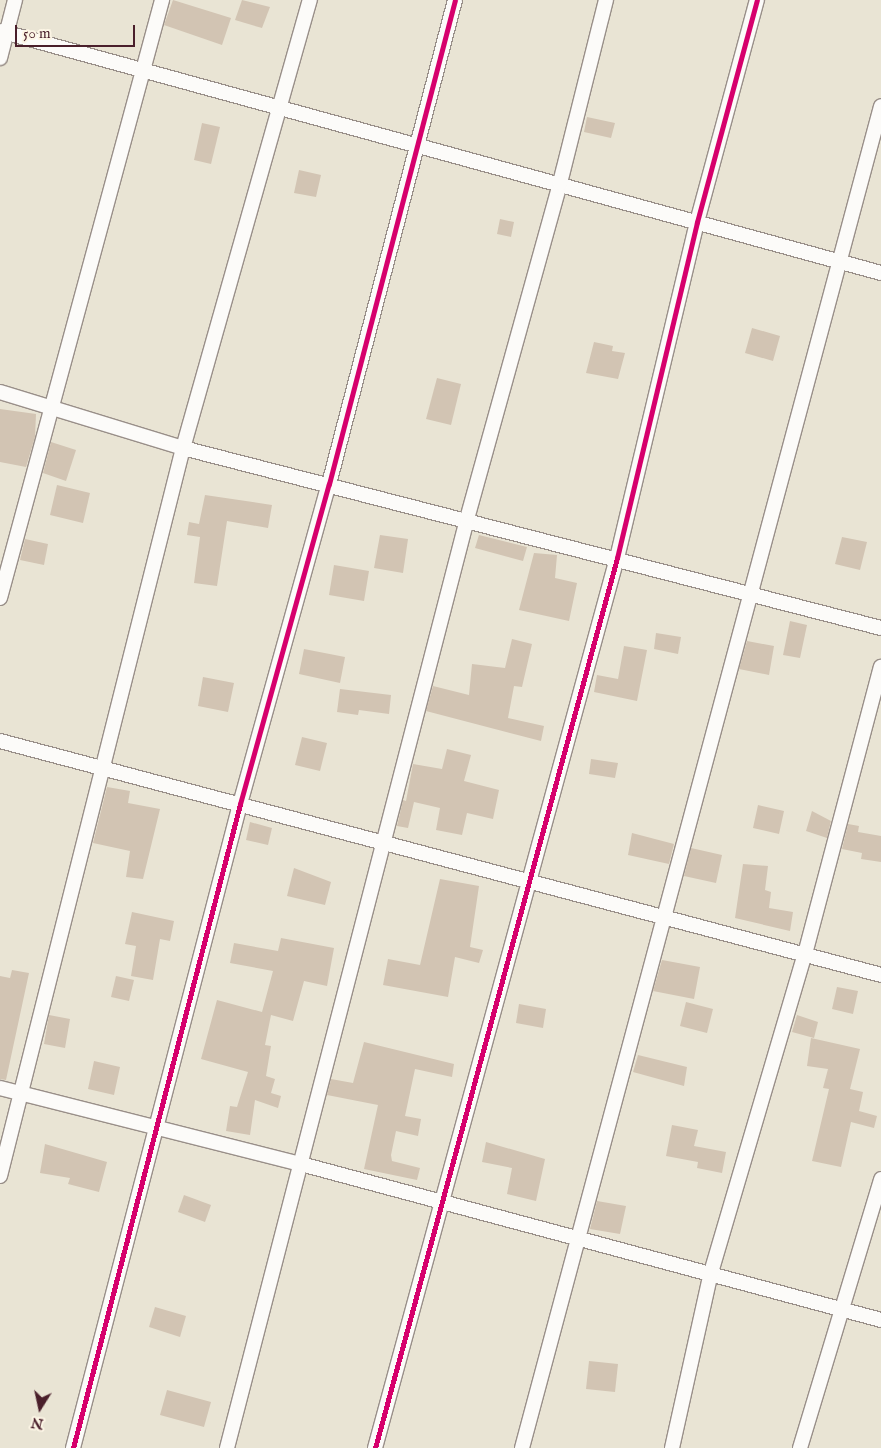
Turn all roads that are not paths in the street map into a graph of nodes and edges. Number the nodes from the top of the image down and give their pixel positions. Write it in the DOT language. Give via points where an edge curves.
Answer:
graph roads {
  1 [pos="15,0"];
  2 [pos="162,0"];
  3 [pos="310,0"];
  4 [pos="455,0"];
  5 [pos="606,0"];
  6 [pos="757,0"];
  7 [pos="3,32"];
  8 [pos="0,58"];
  9 [pos="143,71"];
  10 [pos="881,106"];
  11 [pos="280,110"];
  12 [pos="416,145"];
  13 [pos="560,183"];
  14 [pos="697,222"];
  15 [pos="840,261"];
  16 [pos="881,273"];
  17 [pos="0,392"];
  18 [pos="50,408"];
  19 [pos="184,448"];
  20 [pos="329,484"];
  21 [pos="468,519"];
  22 [pos="617,558"];
  23 [pos="750,594"];
  24 [pos="0,598"];
  25 [pos="881,628"];
  26 [pos="881,667"];
  27 [pos="0,741"];
  28 [pos="103,768"];
  29 [pos="240,804"];
  30 [pos="384,843"];
  31 [pos="530,881"];
  32 [pos="664,917"];
  33 [pos="805,954"];
  34 [pos="881,974"];
  35 [pos="0,1088"];
  36 [pos="20,1093"];
  37 [pos="157,1130"];
  38 [pos="301,1164"];
  39 [pos="0,1176"];
  40 [pos="881,1179"];
  41 [pos="440,1202"];
  42 [pos="577,1240"];
  43 [pos="710,1276"];
  44 [pos="843,1309"];
  45 [pos="881,1320"];
  46 [pos="73,1448"];
  47 [pos="227,1448"];
  48 [pos="375,1448"];
  49 [pos="522,1448"];
  50 [pos="672,1448"];
  51 [pos="800,1448"];
  1 -- 7 [label="street"];
  2 -- 9 [label="street"];
  3 -- 11 [label="street"];
  4 -- 12 [label="street"];
  5 -- 13 [label="street"];
  6 -- 14 [label="street"];
  7 -- 8 [label="street"];
  7 -- 9 [label="street"];
  9 -- 11 [label="street"];
  9 -- 18 [label="street"];
  10 -- 15 [label="street"];
  11 -- 12 [label="street"];
  11 -- 19 [label="street"];
  12 -- 13 [label="street"];
  12 -- 20 [label="street"];
  13 -- 14 [label="street"];
  13 -- 21 [label="street"];
  14 -- 15 [label="street"];
  14 -- 22 [label="street"];
  15 -- 16 [label="street"];
  15 -- 23 [label="street"];
  17 -- 18 [label="street"];
  18 -- 19 [label="street"];
  18 -- 24 [label="street"];
  19 -- 20 [label="street"];
  19 -- 28 [label="street"];
  20 -- 21 [label="street"];
  20 -- 29 [label="street"];
  21 -- 22 [label="street"];
  21 -- 30 [label="street"];
  22 -- 23 [label="street"];
  22 -- 31 [label="street"];
  23 -- 25 [label="street"];
  23 -- 32 [label="street"];
  26 -- 33 [label="street"];
  27 -- 28 [label="street"];
  28 -- 29 [label="street"];
  28 -- 36 [label="street"];
  29 -- 30 [label="street"];
  29 -- 37 [label="street"];
  30 -- 31 [label="street"];
  30 -- 38 [label="street"];
  31 -- 32 [label="street"];
  31 -- 41 [label="street"];
  32 -- 33 [label="street"];
  32 -- 42 [label="street"];
  33 -- 34 [label="street"];
  33 -- 43 [label="street"];
  35 -- 36 [label="street"];
  36 -- 37 [label="street"];
  36 -- 39 [label="street"];
  37 -- 38 [label="street"];
  37 -- 46 [label="street"];
  38 -- 41 [label="street"];
  38 -- 47 [label="street"];
  40 -- 44 [label="street"];
  41 -- 42 [label="street"];
  41 -- 48 [label="street"];
  42 -- 43 [label="street"];
  42 -- 49 [label="street"];
  43 -- 44 [label="street"];
  43 -- 50 [label="street"];
  44 -- 45 [label="street"];
  44 -- 51 [label="street"];
}
